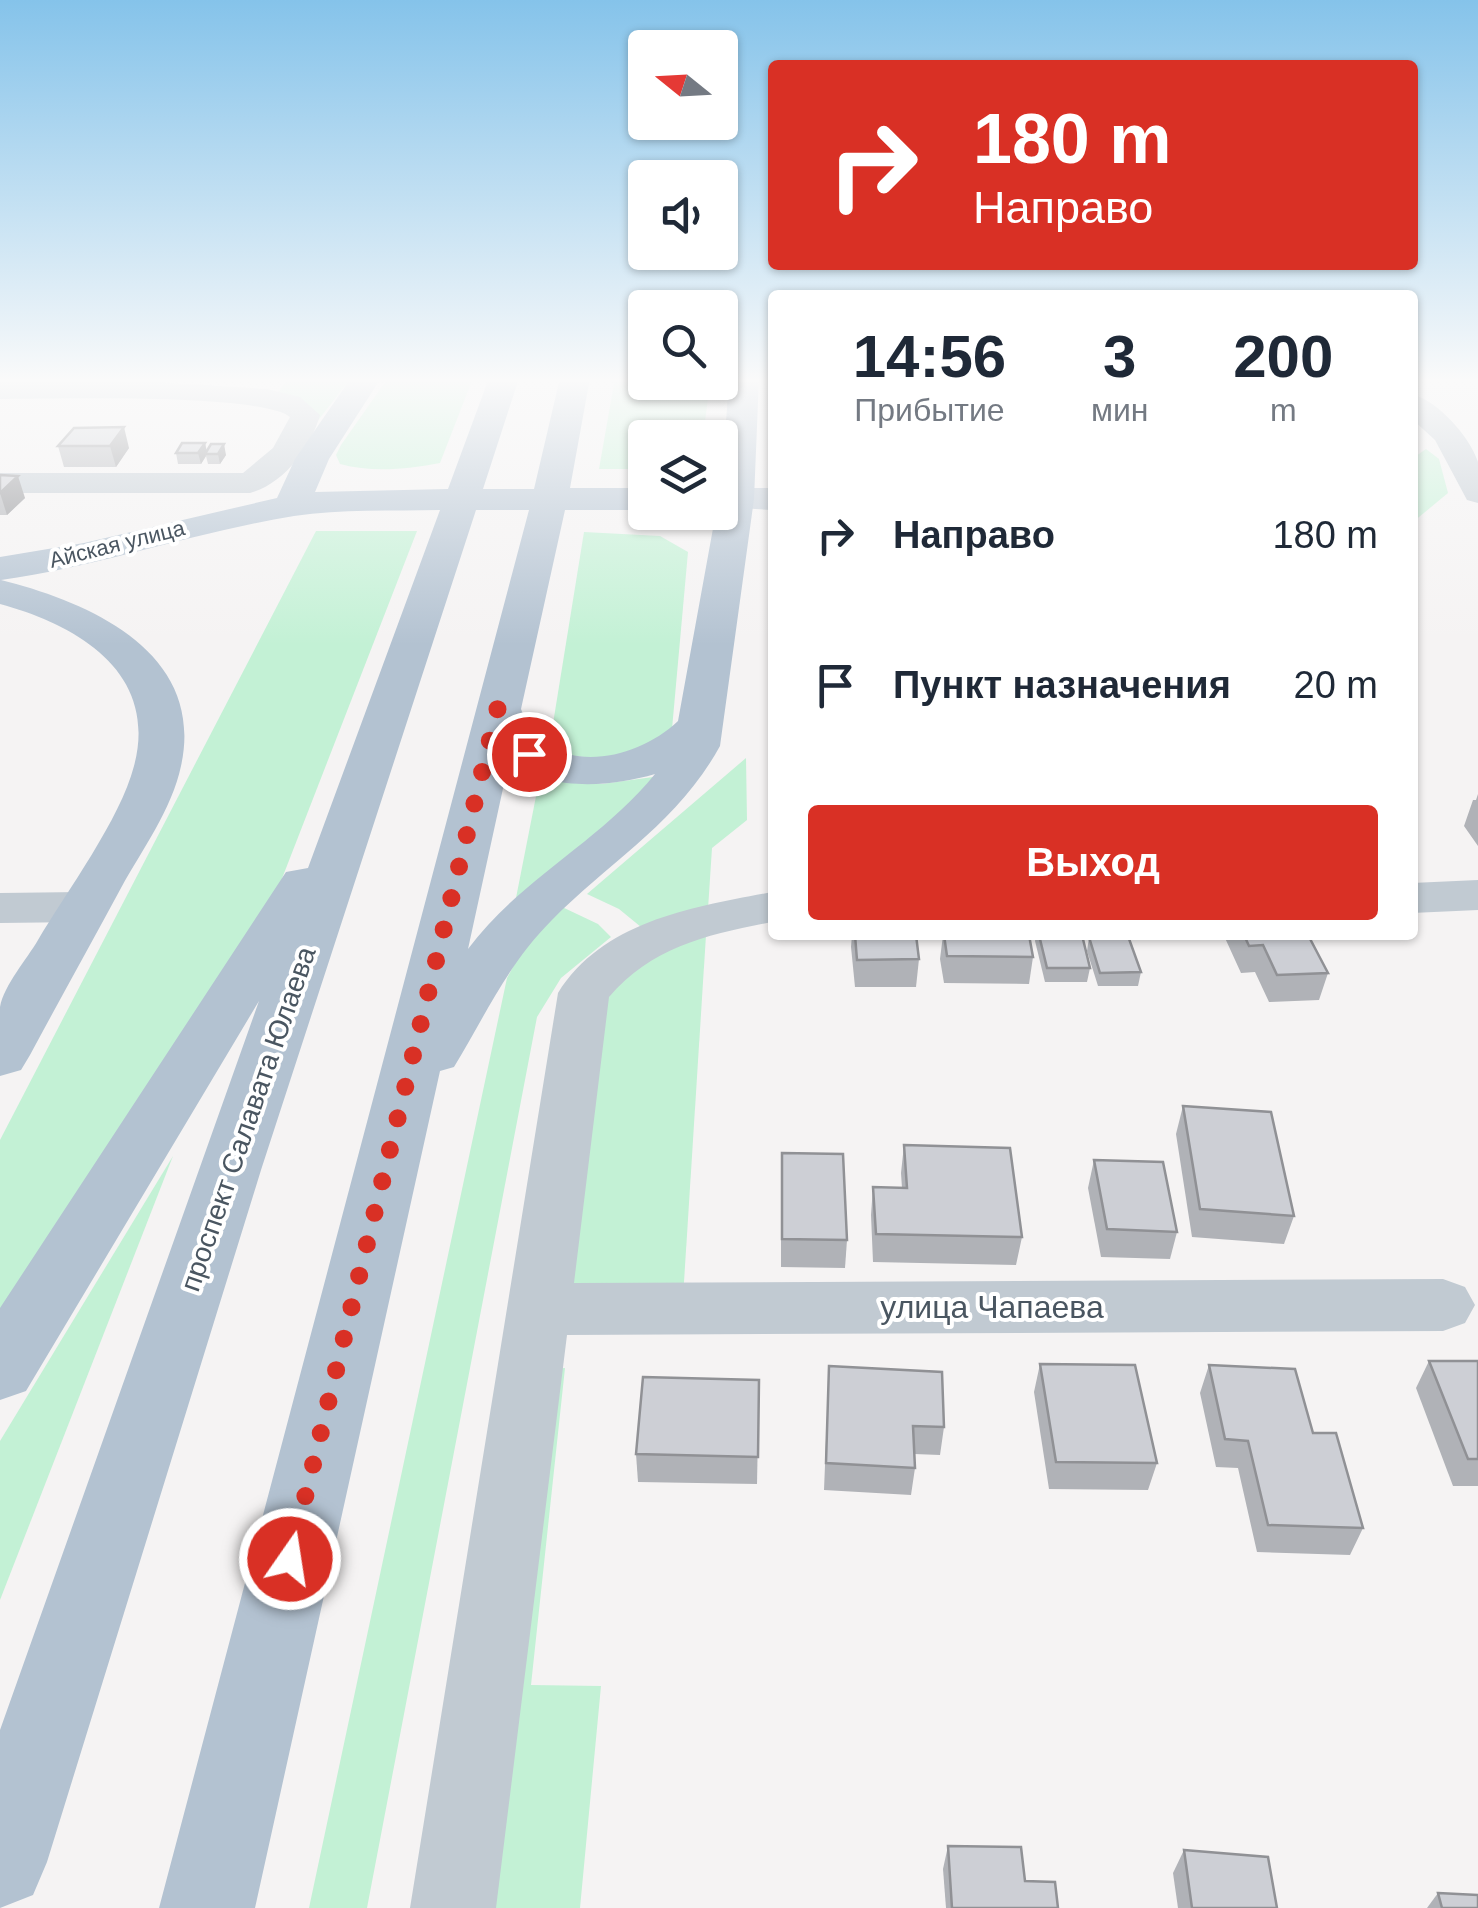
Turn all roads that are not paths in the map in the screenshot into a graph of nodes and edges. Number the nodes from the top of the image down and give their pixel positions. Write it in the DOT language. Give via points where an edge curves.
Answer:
graph roads {
  1 [pos="280,467"];
  2 [pos="302,467"];
  3 [pos="473,467"];
  4 [pos="556,467"];
  5 [pos="743,467"];
  6 [pos="1464,467"];
  7 [pos="0,483"];
  8 [pos="1478,493"];
  9 [pos="269,498"];
  10 [pos="628,499"];
  11 [pos="743,499"];
  12 [pos="0,569"];
  13 [pos="0,592"];
  14 [pos="498,707"];
  15 [pos="702,721"];
  16 [pos="368,766"];
  17 [pos="1478,895"];
  18 [pos="1418,898"];
  19 [pos="81,907"];
  20 [pos="0,908"];
  21 [pos="768,908"];
  22 [pos="0,1055"];
  23 [pos="394,1132"];
  24 [pos="1443,1304"];
  25 [pos="540,1308"];
  26 [pos="0,1369"];
  27 [pos="0,1862"];
  28 [pos="207,1908"];
  29 [pos="454,1908"];
  1 -- 9 [label="street"];
  2 -- 9 [label="main road"];
  3 -- 16 [label="main road, проспект Салавата Юлаева"];
  4 -- 14 [label="main road"];
  5 -- 11 [label="main road"];
  6 -- 8 [label="street"];
  7 -- 9 [label="street"];
  9 -- 10 [label="main road, Айская улица"];
  9 -- 12 [label="main road, Айская улица" via="76,555"];
  11 -- 15 [label="main road"];
  13 -- 19 [label="main road" via="94,627 129,654 153,692 160,754 150,789"];
  14 -- 15 [label="main road" via="512,741 529,754 582,769 655,761 688,740"];
  14 -- 23 [label="main road"];
  15 -- 23 [label="main road" via="688,766 660,799 499,944 460,1002"];
  16 -- 26 [label="main road" via="262,952"];
  16 -- 27 [label="main road, проспект Салавата Юлаева"];
  17 -- 18 [label="street"];
  19 -- 20 [label="street"];
  19 -- 22 [label="main road"];
  21 -- 25 [label="street" via="631,946 584,993"];
  23 -- 28 [label="main road"];
  24 -- 25 [label="street, улица Чапаева"];
  25 -- 29 [label="street"];
}
